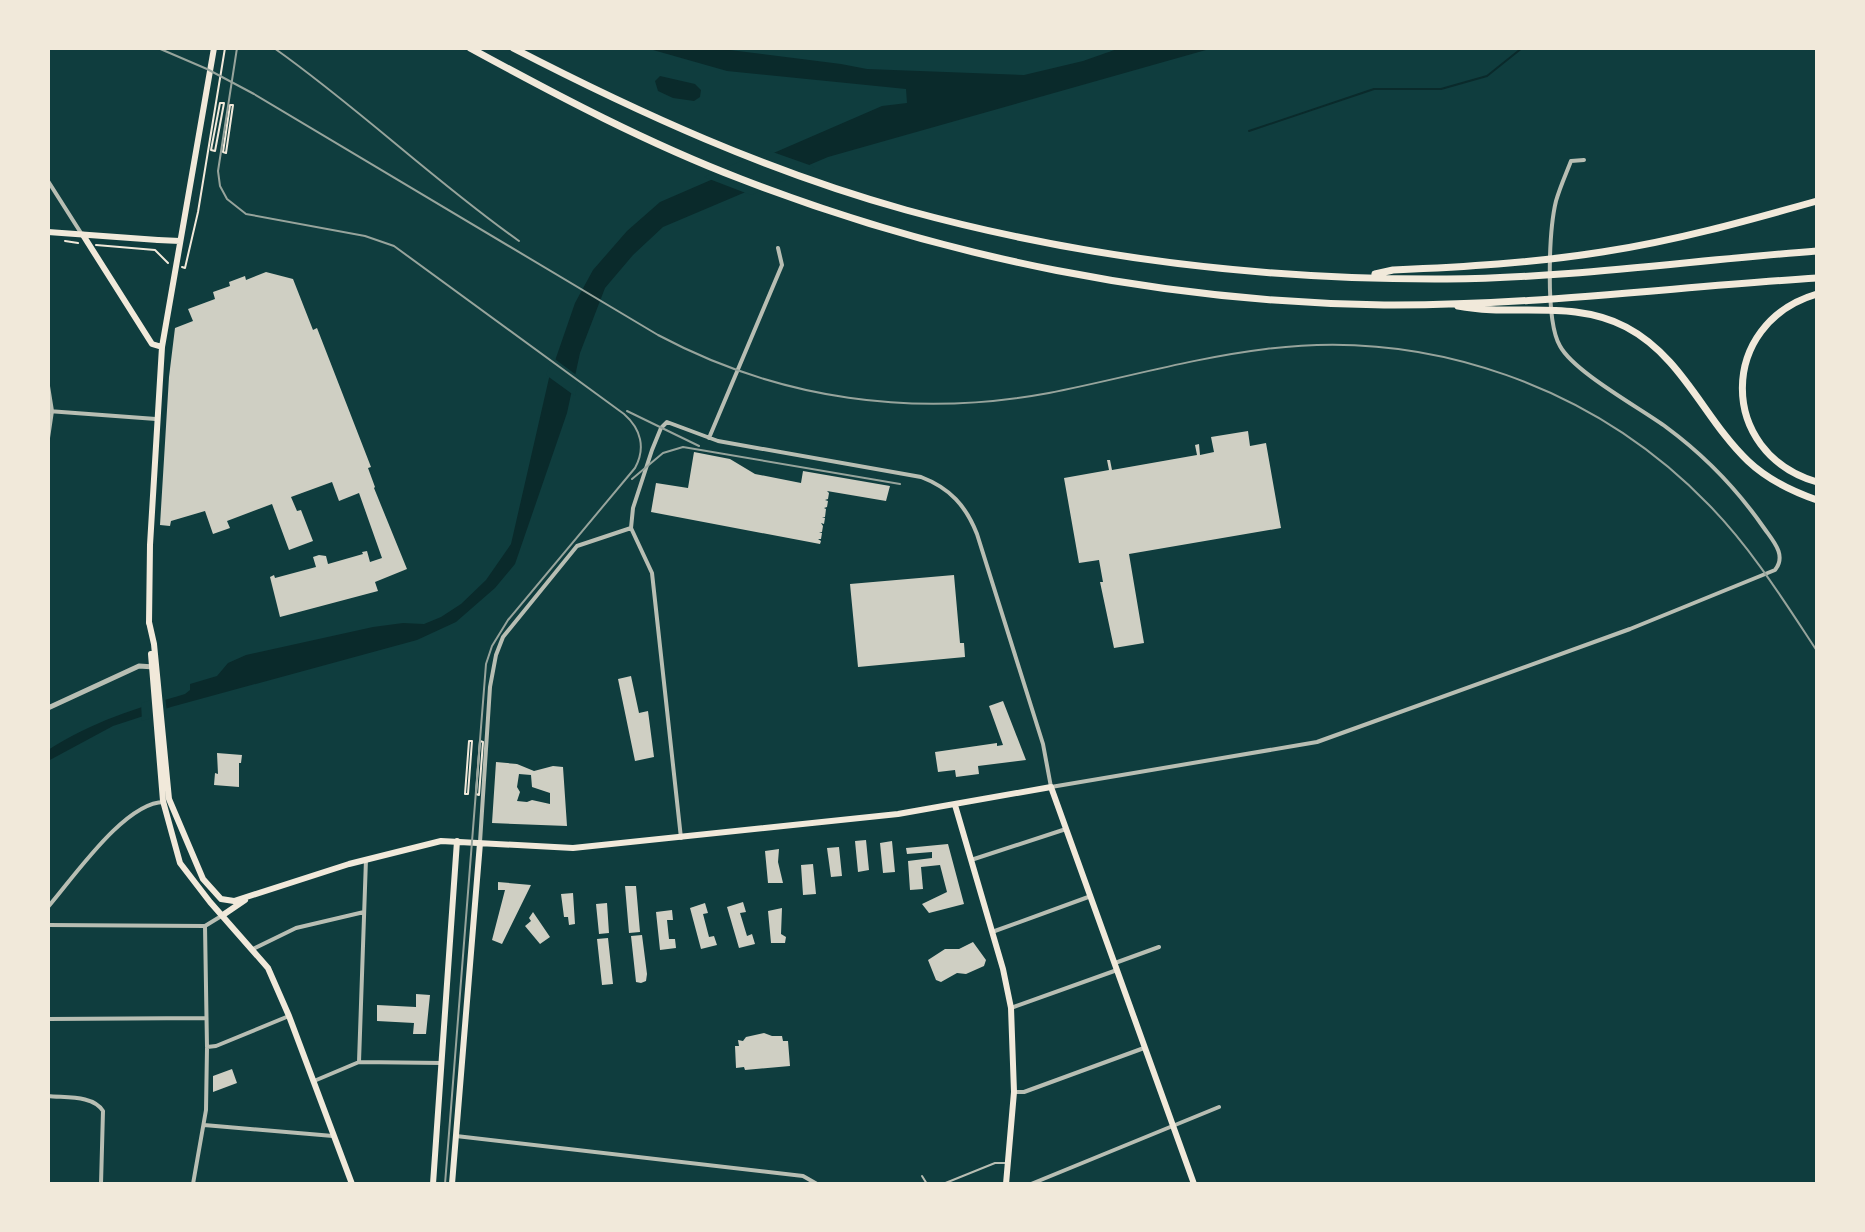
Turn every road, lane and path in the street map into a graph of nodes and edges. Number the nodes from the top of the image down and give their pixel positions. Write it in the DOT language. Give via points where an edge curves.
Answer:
graph roads {
  1 [pos="214,48"];
  2 [pos="225,48"];
  3 [pos="470,48"];
  4 [pos="513,48"];
  5 [pos="224,103"];
  6 [pos="230,105"];
  7 [pos="1584,160"];
  8 [pos="48,181"];
  9 [pos="1817,201"];
  10 [pos="48,232"];
  11 [pos="83,235"];
  12 [pos="55,240"];
  13 [pos="180,241"];
  14 [pos="88,244"];
  15 [pos="778,248"];
  16 [pos="1817,250"];
  17 [pos="175,265"];
  18 [pos="185,268"];
  19 [pos="1359,277"];
  20 [pos="1817,278"];
  21 [pos="1817,294"];
  22 [pos="1443,303"];
  23 [pos="162,347"];
  24 [pos="48,386"];
  25 [pos="50,411"];
  26 [pos="156,419"];
  27 [pos="48,438"];
  28 [pos="709,438"];
  29 [pos="1817,482"];
  30 [pos="1817,500"];
  31 [pos="631,528"];
  32 [pos="154,670"];
  33 [pos="48,708"];
  34 [pos="160,747"];
  35 [pos="1051,787"];
  36 [pos="468,794"];
  37 [pos="163,801"];
  38 [pos="955,805"];
  39 [pos="172,807"];
  40 [pos="1066,829"];
  41 [pos="681,838"];
  42 [pos="457,841"];
  43 [pos="480,843"];
  44 [pos="366,859"];
  45 [pos="971,860"];
  46 [pos="259,891"];
  47 [pos="1091,896"];
  48 [pos="221,899"];
  49 [pos="234,901"];
  50 [pos="48,907"];
  51 [pos="364,912"];
  52 [pos="223,915"];
  53 [pos="48,925"];
  54 [pos="205,926"];
  55 [pos="992,932"];
  56 [pos="1159,947"];
  57 [pos="253,949"];
  58 [pos="1116,967"];
  59 [pos="1011,1008"];
  60 [pos="289,1016"];
  61 [pos="206,1018"];
  62 [pos="48,1019"];
  63 [pos="207,1047"];
  64 [pos="1145,1048"];
  65 [pos="359,1062"];
  66 [pos="442,1063"];
  67 [pos="314,1081"];
  68 [pos="1014,1092"];
  69 [pos="48,1096"];
  70 [pos="1219,1107"];
  71 [pos="1173,1124"];
  72 [pos="204,1125"];
  73 [pos="334,1136"];
  74 [pos="446,1136"];
  75 [pos="1008,1163"];
  76 [pos="922,1176"];
  77 [pos="953,1182"];
  78 [pos="101,1184"];
  79 [pos="193,1184"];
  80 [pos="352,1184"];
  81 [pos="433,1184"];
  82 [pos="452,1184"];
  83 [pos="817,1184"];
  84 [pos="927,1184"];
  85 [pos="943,1184"];
  86 [pos="1007,1184"];
  87 [pos="1031,1184"];
  88 [pos="1194,1184"];
  1 -- 13 [label="main road"];
  2 -- 18 [label="path"];
  3 -- 22 [label="highway" via="565,100 693,159 795,199 985,255 1193,293 1385,305"];
  4 -- 19 [label="highway" via="723,147 903,209 1135,258"];
  5 -- 5 [label="path" via="215,151 211,150"];
  6 -- 6 [label="path" via="223,152 226,153 233,105"];
  7 -- 35 [label="street" via="1571,161 1556,202 1550,249 1557,341 1576,365 1666,427 1741,498 1775,544 1780,555 1775,570 1630,629 1317,742"];
  8 -- 11 [label="street"];
  9 -- 19 [label="highway" via="1670,240 1555,259"];
  10 -- 11 [label="main road"];
  11 -- 13 [label="main road"];
  11 -- 14 [label="main road"];
  12 -- 14 [label="path"];
  13 -- 17 [label="main road"];
  14 -- 17 [label="path" via="155,250"];
  14 -- 23 [label="main road" via="152,344"];
  15 -- 28 [label="street" via="782,265"];
  16 -- 19 [label="highway" via="1546,275"];
  17 -- 23 [label="main road"];
  20 -- 22 [label="highway"];
  21 -- 29 [label="highway" via="1794,303 1767,324 1749,352 1742,384 1748,424 1759,445 1784,468"];
  22 -- 30 [label="highway" via="1475,309 1580,311 1609,319 1643,337 1674,365 1747,460 1778,483"];
  23 -- 26 [label="main road"];
  24 -- 25 [label="street"];
  25 -- 26 [label="street"];
  25 -- 27 [label="street"];
  26 -- 32 [label="main road" via="149,550"];
  28 -- 31 [label="street" via="672,422 662,425"];
  28 -- 35 [label="street" via="921,477 951,492 977,534 1043,744"];
  31 -- 41 [label="street" via="652,573"];
  31 -- 43 [label="street" via="577,546 513,623 496,655"];
  32 -- 33 [label="street" via="139,666"];
  32 -- 34 [label="main road"];
  32 -- 34 [label="main road"];
  34 -- 37 [label="main road"];
  34 -- 39 [label="main road"];
  35 -- 38 [label="main road"];
  35 -- 40 [label="main road"];
  36 -- 36 [label="path" via="472,741 465,794"];
  37 -- 39 [label="street"];
  37 -- 50 [label="street" via="136,810 117,827"];
  37 -- 52 [label="main road" via="180,863"];
  38 -- 41 [label="main road"];
  38 -- 45 [label="main road"];
  39 -- 48 [label="main road" via="189,850"];
  40 -- 45 [label="street"];
  40 -- 47 [label="main road"];
  41 -- 43 [label="main road" via="573,848"];
  42 -- 43 [label="main road"];
  42 -- 44 [label="main road"];
  42 -- 66 [label="main road"];
  43 -- 74 [label="main road"];
  44 -- 46 [label="main road"];
  44 -- 51 [label="street"];
  45 -- 55 [label="main road"];
  46 -- 49 [label="main road"];
  46 -- 52 [label="main road"];
  47 -- 55 [label="street"];
  47 -- 58 [label="main road"];
  48 -- 49 [label="main road"];
  48 -- 52 [label="main road"];
  49 -- 52 [label="main road"];
  51 -- 57 [label="street" via="296,928"];
  51 -- 65 [label="street"];
  52 -- 54 [label="street"];
  52 -- 57 [label="main road"];
  53 -- 54 [label="street"];
  54 -- 61 [label="street"];
  55 -- 59 [label="main road"];
  56 -- 58 [label="street"];
  57 -- 60 [label="main road" via="268,968"];
  58 -- 59 [label="street"];
  58 -- 64 [label="main road"];
  59 -- 68 [label="main road"];
  60 -- 63 [label="street"];
  60 -- 67 [label="main road"];
  61 -- 62 [label="street"];
  61 -- 63 [label="street"];
  63 -- 72 [label="street"];
  64 -- 68 [label="street"];
  64 -- 71 [label="main road"];
  65 -- 66 [label="street"];
  65 -- 67 [label="street"];
  66 -- 74 [label="main road"];
  67 -- 73 [label="main road"];
  68 -- 75 [label="main road"];
  69 -- 78 [label="street" via="89,1100 103,1111"];
  70 -- 71 [label="street"];
  71 -- 87 [label="street"];
  71 -- 88 [label="main road"];
  72 -- 73 [label="street"];
  72 -- 79 [label="street"];
  73 -- 80 [label="main road"];
  74 -- 81 [label="main road"];
  74 -- 82 [label="main road"];
  74 -- 83 [label="street" via="803,1176"];
  75 -- 77 [label="lane" via="995,1163"];
  75 -- 86 [label="main road"];
  76 -- 84 [label="lane"];
  77 -- 85 [label="lane"];
}
